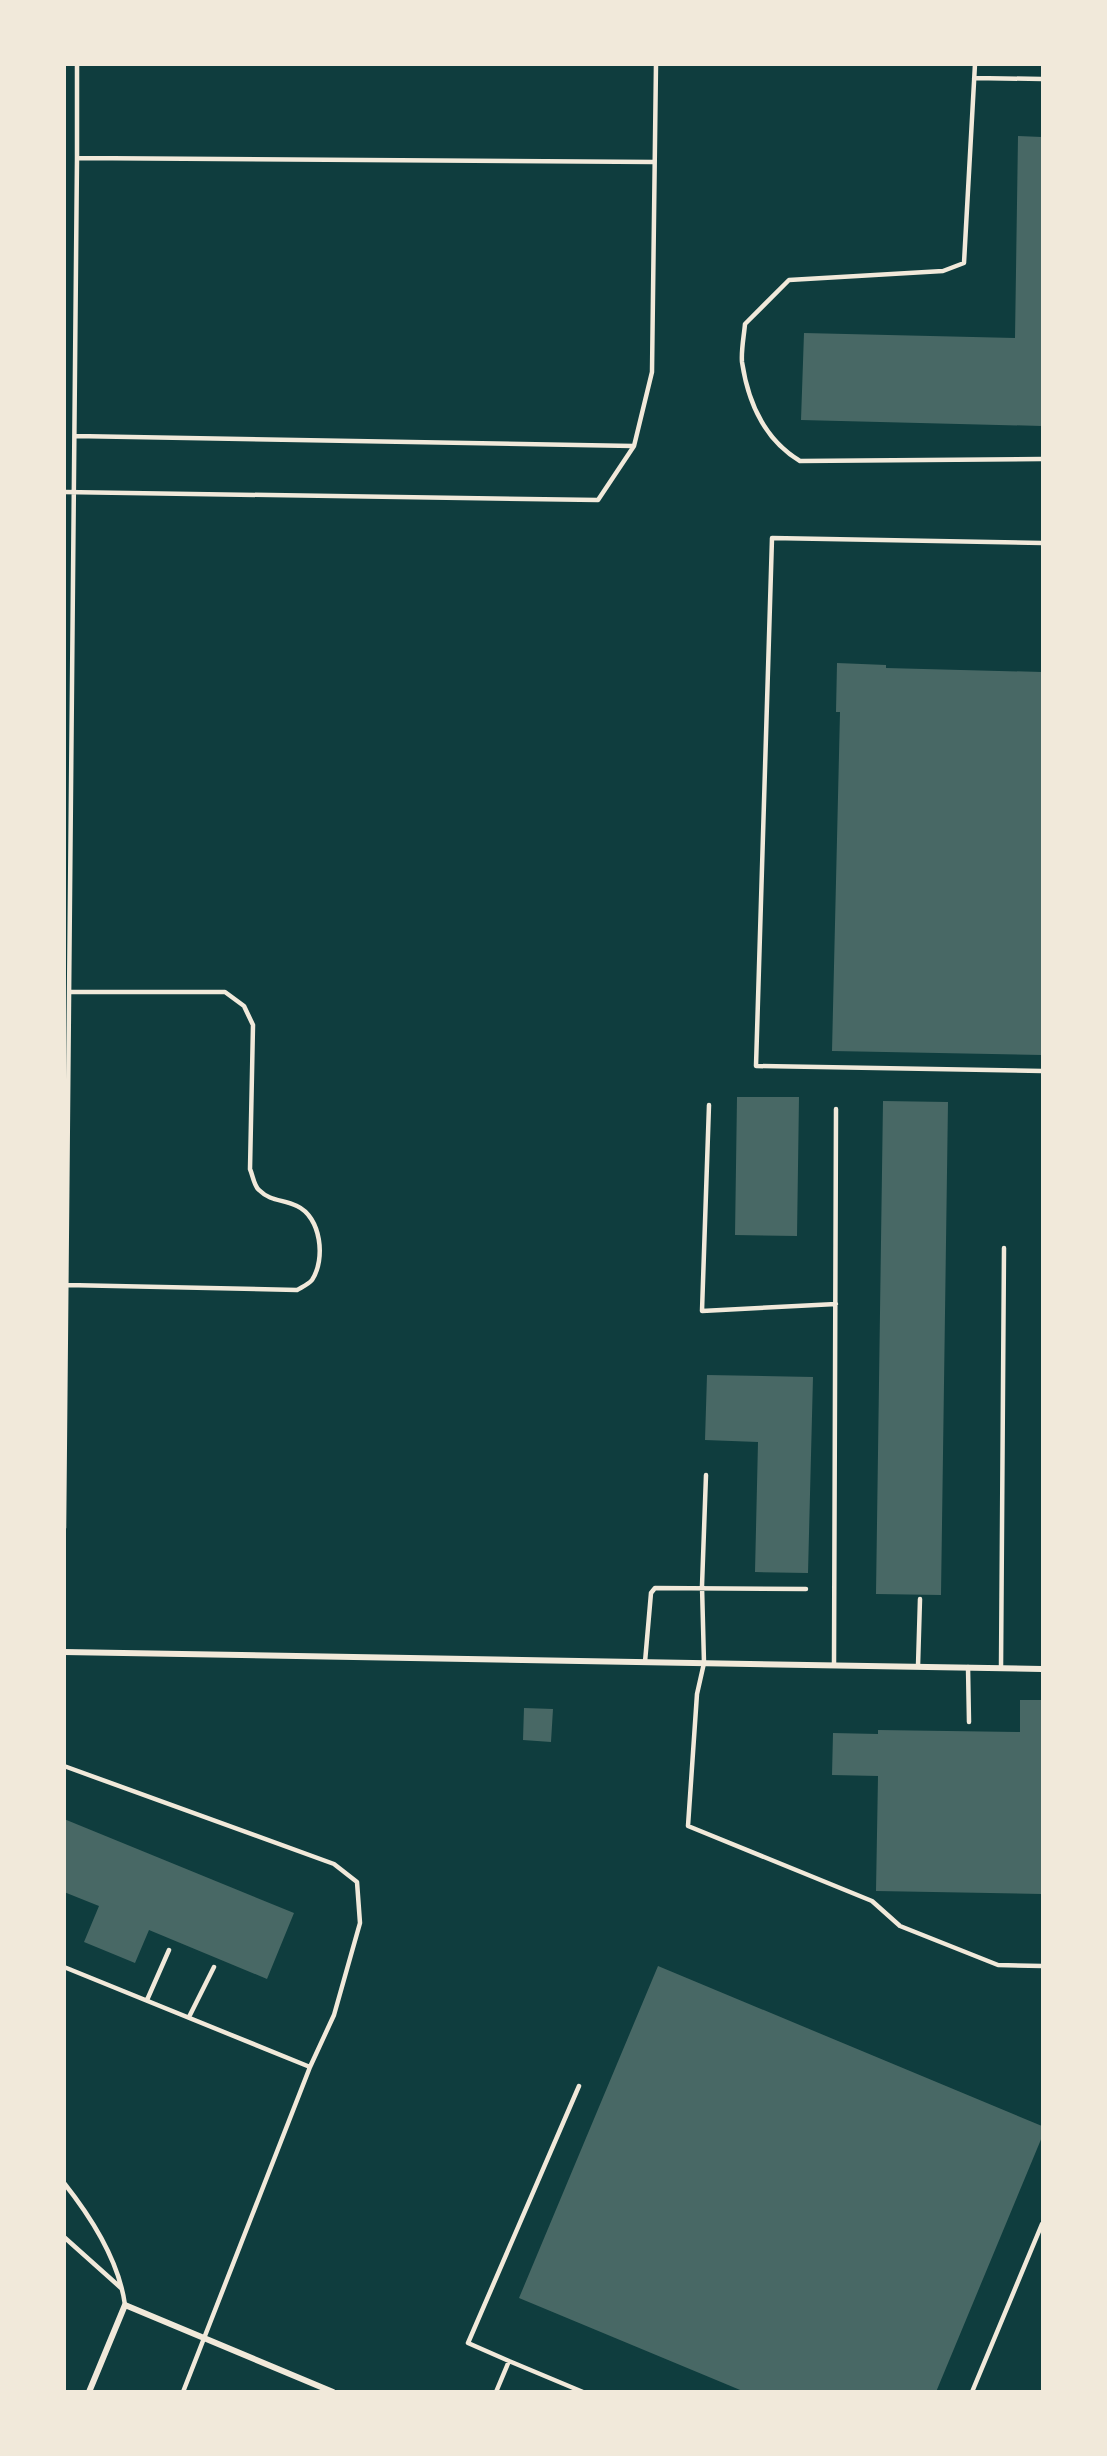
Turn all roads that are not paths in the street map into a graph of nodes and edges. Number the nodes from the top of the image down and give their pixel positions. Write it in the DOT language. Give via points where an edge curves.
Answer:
graph roads {
  1 [pos="77,64"];
  2 [pos="656,64"];
  3 [pos="975,64"];
  4 [pos="974,78"];
  5 [pos="1042,79"];
  6 [pos="77,158"];
  7 [pos="654,162"];
  8 [pos="75,436"];
  9 [pos="634,446"];
  10 [pos="1042,459"];
  11 [pos="64,492"];
  12 [pos="75,492"];
  13 [pos="1042,543"];
  14 [pos="64,662"];
  15 [pos="73,662"];
  16 [pos="70,992"];
  17 [pos="1042,1071"];
  18 [pos="709,1105"];
  19 [pos="836,1109"];
  20 [pos="1004,1248"];
  21 [pos="67,1286"];
  22 [pos="836,1304"];
  23 [pos="65,1472"];
  24 [pos="706,1475"];
  25 [pos="64,1528"];
  26 [pos="702,1586"];
  27 [pos="806,1589"];
  28 [pos="920,1599"];
  29 [pos="64,1652"];
  30 [pos="645,1662"];
  31 [pos="704,1663"];
  32 [pos="834,1665"];
  33 [pos="918,1666"];
  34 [pos="968,1667"];
  35 [pos="1001,1668"];
  36 [pos="1042,1669"];
  37 [pos="969,1722"];
  38 [pos="64,1766"];
  39 [pos="169,1950"];
  40 [pos="1042,1966"];
  41 [pos="64,1967"];
  42 [pos="214,1967"];
  43 [pos="147,2001"];
  44 [pos="189,2017"];
  45 [pos="310,2067"];
  46 [pos="579,2086"];
  47 [pos="64,2183"];
  48 [pos="64,2193"];
  49 [pos="75,2197"];
  50 [pos="1042,2224"];
  51 [pos="64,2237"];
  52 [pos="123,2290"];
  53 [pos="125,2305"];
  54 [pos="204,2337"];
  55 [pos="509,2361"];
  56 [pos="89,2391"];
  57 [pos="183,2391"];
  58 [pos="333,2391"];
  59 [pos="496,2391"];
  60 [pos="583,2391"];
  61 [pos="972,2391"];
  1 -- 6 [label="lane"];
  2 -- 7 [label="lane"];
  3 -- 4 [label="lane"];
  4 -- 5 [label="lane"];
  4 -- 10 [label="lane" via="964,263 943,272 789,280 745,324 742,361 757,417 783,450 800,461"];
  6 -- 7 [label="lane"];
  6 -- 8 [label="lane"];
  7 -- 9 [label="lane" via="652,372"];
  8 -- 9 [label="lane"];
  8 -- 12 [label="lane"];
  9 -- 12 [label="lane" via="598,500"];
  11 -- 12 [label="lane"];
  12 -- 15 [label="lane"];
  13 -- 17 [label="lane" via="772,538 756,1066"];
  14 -- 15 [label="lane"];
  15 -- 16 [label="lane"];
  16 -- 21 [label="lane"];
  16 -- 21 [label="lane" via="225,992 244,1006 253,1024 250,1169 257,1189 272,1200 298,1206 313,1220 320,1242 312,1281 297,1290"];
  18 -- 22 [label="lane" via="702,1311"];
  19 -- 22 [label="lane"];
  20 -- 35 [label="lane"];
  21 -- 23 [label="lane"];
  22 -- 32 [label="lane"];
  23 -- 25 [label="lane"];
  24 -- 26 [label="lane"];
  26 -- 27 [label="lane"];
  26 -- 30 [label="lane" via="655,1587 651,1593"];
  26 -- 31 [label="lane"];
  28 -- 33 [label="lane"];
  29 -- 30 [label="street"];
  30 -- 31 [label="street"];
  31 -- 32 [label="street"];
  31 -- 40 [label="lane" via="697,1694 688,1826 872,1901 900,1926 998,1965"];
  32 -- 33 [label="street"];
  33 -- 34 [label="street"];
  34 -- 35 [label="street"];
  34 -- 37 [label="lane"];
  35 -- 36 [label="street"];
  38 -- 45 [label="lane" via="334,1864 357,1882 360,1923 334,2015"];
  39 -- 43 [label="lane"];
  41 -- 43 [label="lane"];
  42 -- 44 [label="lane"];
  43 -- 44 [label="lane"];
  44 -- 45 [label="lane"];
  45 -- 54 [label="lane"];
  46 -- 55 [label="lane" via="468,2343"];
  47 -- 49 [label="lane"];
  48 -- 49 [label="lane"];
  49 -- 52 [label="lane" via="105,2246"];
  50 -- 61 [label="lane"];
  51 -- 52 [label="lane"];
  52 -- 53 [label="lane"];
  53 -- 54 [label="street"];
  53 -- 56 [label="street"];
  54 -- 57 [label="lane"];
  54 -- 58 [label="street"];
  55 -- 59 [label="lane"];
  55 -- 60 [label="lane"];
}
